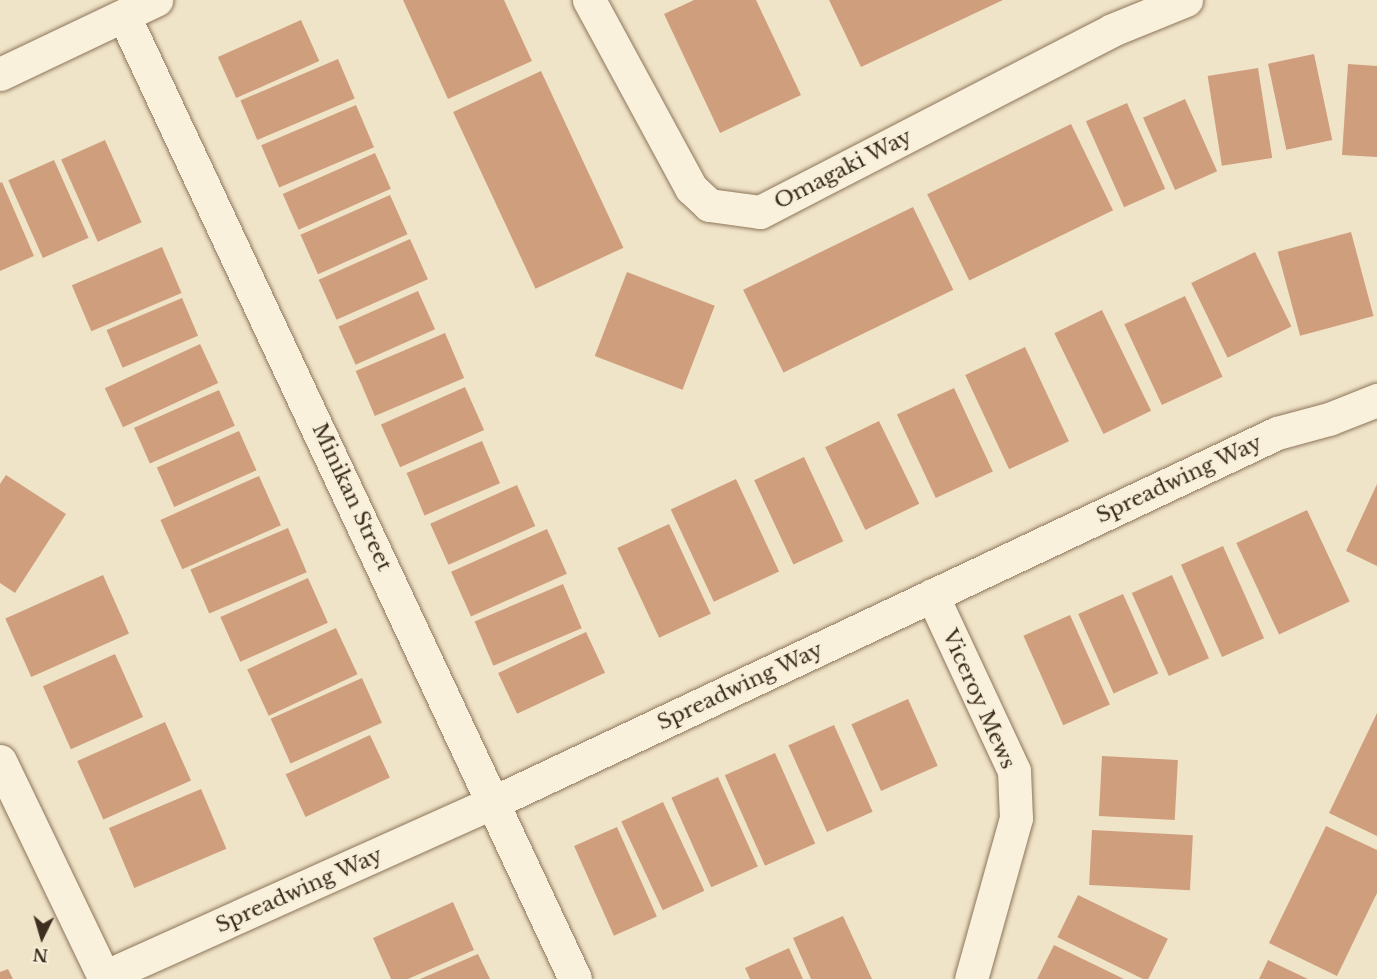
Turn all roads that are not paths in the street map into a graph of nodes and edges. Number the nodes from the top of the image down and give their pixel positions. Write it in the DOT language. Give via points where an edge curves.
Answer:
graph roads {
  1 [pos="156,0"];
  2 [pos="590,0"];
  3 [pos="1186,0"];
  4 [pos="124,16"];
  5 [pos="0,74"];
  6 [pos="1377,400"];
  7 [pos="932,595"];
  8 [pos="0,761"];
  9 [pos="494,802"];
  10 [pos="104,978"];
  11 [pos="575,979"];
  12 [pos="971,979"];
  1 -- 4 [label="street"];
  2 -- 3 [label="street, Omagaki Way" via="691,188 710,205 760,212 1112,30"];
  4 -- 5 [label="street"];
  4 -- 9 [label="street, Minikan Street"];
  6 -- 7 [label="street, Spreadwing Way" via="1329,419 1277,433"];
  7 -- 9 [label="street, Spreadwing Way"];
  7 -- 12 [label="street, Viceroy Mews" via="1014,771 1016,818"];
  8 -- 10 [label="street"];
  9 -- 10 [label="street, Spreadwing Way"];
  9 -- 11 [label="street, Minikan Street"];
}
